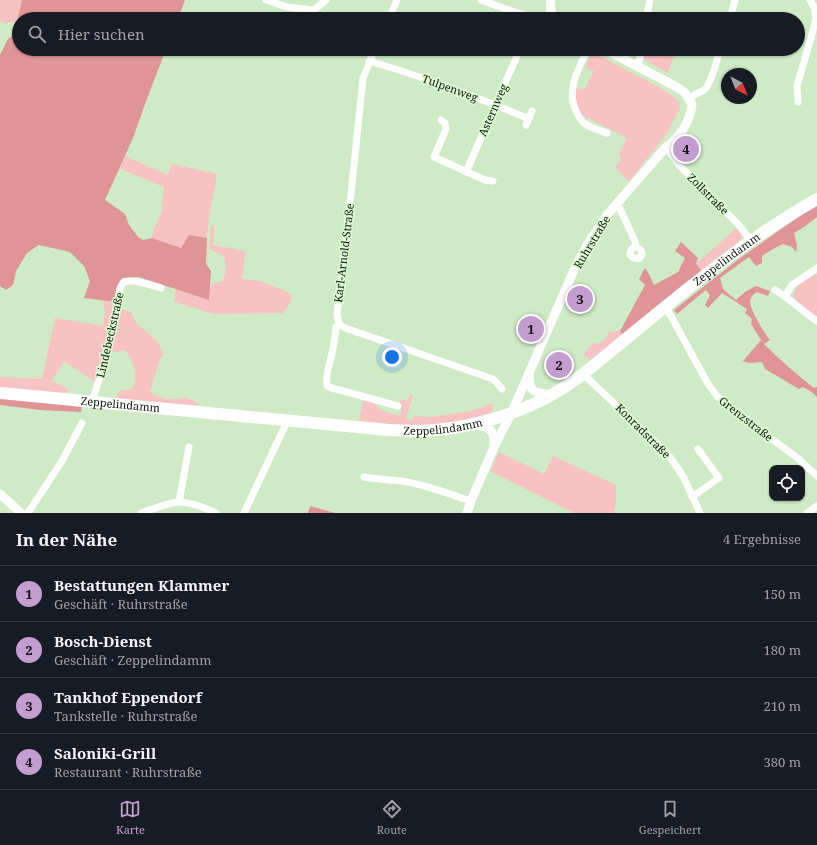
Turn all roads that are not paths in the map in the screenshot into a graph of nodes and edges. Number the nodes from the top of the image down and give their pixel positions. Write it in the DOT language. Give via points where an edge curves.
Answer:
graph roads {
  1 [pos="266,0"];
  2 [pos="326,0"];
  3 [pos="398,0"];
  4 [pos="481,0"];
  5 [pos="552,0"];
  6 [pos="650,0"];
  7 [pos="735,0"];
  8 [pos="810,0"];
  9 [pos="392,12"];
  10 [pos="518,12"];
  11 [pos="551,12"];
  12 [pos="647,12"];
  13 [pos="732,12"];
  14 [pos="372,56"];
  15 [pos="517,56"];
  16 [pos="585,56"];
  17 [pos="618,56"];
  18 [pos="640,56"];
  19 [pos="718,56"];
  20 [pos="370,61"];
  21 [pos="637,66"];
  22 [pos="688,98"];
  23 [pos="798,102"];
  24 [pos="495,104"];
  25 [pos="532,111"];
  26 [pos="441,120"];
  27 [pos="607,133"];
  28 [pos="666,147"];
  29 [pos="466,172"];
  30 [pos="493,181"];
  31 [pos="817,199"];
  32 [pos="615,205"];
  33 [pos="751,241"];
  34 [pos="636,247"];
  35 [pos="817,268"];
  36 [pos="161,288"];
  37 [pos="775,290"];
  38 [pos="784,296"];
  39 [pos="666,307"];
  40 [pos="817,321"];
  41 [pos="339,324"];
  42 [pos="529,372"];
  43 [pos="583,374"];
  44 [pos="502,389"];
  45 [pos="0,393"];
  46 [pos="552,395"];
  47 [pos="92,402"];
  48 [pos="398,406"];
  49 [pos="511,414"];
  50 [pos="286,420"];
  51 [pos="82,423"];
  52 [pos="472,424"];
  53 [pos="189,447"];
  54 [pos="494,447"];
  55 [pos="698,449"];
  56 [pos="817,476"];
  57 [pos="364,477"];
  58 [pos="0,494"];
  59 [pos="692,497"];
  60 [pos="471,501"];
  61 [pos="179,502"];
  62 [pos="817,506"];
  63 [pos="21,513"];
  64 [pos="28,513"];
  65 [pos="141,513"];
  66 [pos="216,513"];
  67 [pos="244,513"];
  68 [pos="467,513"];
  69 [pos="700,513"];
  70 [pos="807,513"];
  1 -- 2 [label="street" via="287,7 312,10"];
  3 -- 9 [label="street"];
  4 -- 10 [label="street"];
  5 -- 11 [label="street"];
  6 -- 12 [label="street"];
  7 -- 13 [label="street"];
  8 -- 23 [label="street" via="816,18 797,86"];
  14 -- 20 [label="street, Karl-Arnold-Straße"];
  15 -- 24 [label="street, Asternweg"];
  16 -- 27 [label="street" via="573,84 573,106 583,123"];
  17 -- 21 [label="street"];
  18 -- 21 [label="street"];
  19 -- 22 [label="street" via="706,88"];
  20 -- 24 [label="street, Tulpenweg"];
  20 -- 41 [label="street, Karl-Arnold-Straße" via="360,95 337,315"];
  21 -- 22 [label="street" via="675,86"];
  22 -- 28 [label="street, Ruhrstraße" via="692,109 688,119 672,144"];
  24 -- 25 [label="street, Tulpenweg" via="528,122"];
  24 -- 29 [label="street, Asternweg"];
  26 -- 29 [label="street" via="445,123 446,129 434,157"];
  28 -- 32 [label="street, Ruhrstraße"];
  28 -- 33 [label="street, Zollstraße" via="679,165 738,224"];
  29 -- 30 [label="street"];
  31 -- 33 [label="main road, Zeppelindamm"];
  32 -- 34 [label="street" via="621,211"];
  32 -- 42 [label="street, Ruhrstraße" via="595,232 577,264"];
  33 -- 39 [label="main road, Zeppelindamm"];
  35 -- 38 [label="street" via="792,285"];
  36 -- 47 [label="street, Lindebeckstraße" via="135,281 123,283 108,350"];
  37 -- 38 [label="street"];
  38 -- 40 [label="street"];
  39 -- 43 [label="main road, Zeppelindamm"];
  39 -- 56 [label="street, Grenzstraße" via="717,396"];
  41 -- 44 [label="street" via="348,330 493,379"];
  41 -- 48 [label="street, Karl-Arnold-Straße" via="336,327 326,377 327,386"];
  42 -- 46 [label="street" via="531,389 538,394"];
  42 -- 49 [label="street, Ruhrstraße"];
  43 -- 46 [label="main road, Zeppelindamm"];
  43 -- 59 [label="street, Konradstraße" via="665,451 684,478"];
  45 -- 47 [label="main road, Zeppelindamm"];
  46 -- 49 [label="main road, Zeppelindamm"];
  47 -- 50 [label="main road, Zeppelindamm"];
  49 -- 52 [label="main road, Zeppelindamm"];
  49 -- 54 [label="street, Ruhrstraße"];
  50 -- 52 [label="main road, Zeppelindamm" via="420,431"];
  50 -- 67 [label="street"];
  51 -- 64 [label="street" via="62,461"];
  52 -- 54 [label="street" via="491,431 495,437"];
  53 -- 61 [label="street"];
  54 -- 60 [label="street, Ruhrstraße"];
  55 -- 59 [label="street" via="719,478"];
  57 -- 60 [label="street" via="416,484"];
  58 -- 63 [label="street"];
  59 -- 69 [label="street, Konradstraße"];
  60 -- 68 [label="street, Ruhrstraße"];
  61 -- 65 [label="street"];
  61 -- 66 [label="street" via="203,507"];
  62 -- 70 [label="street"];
}
